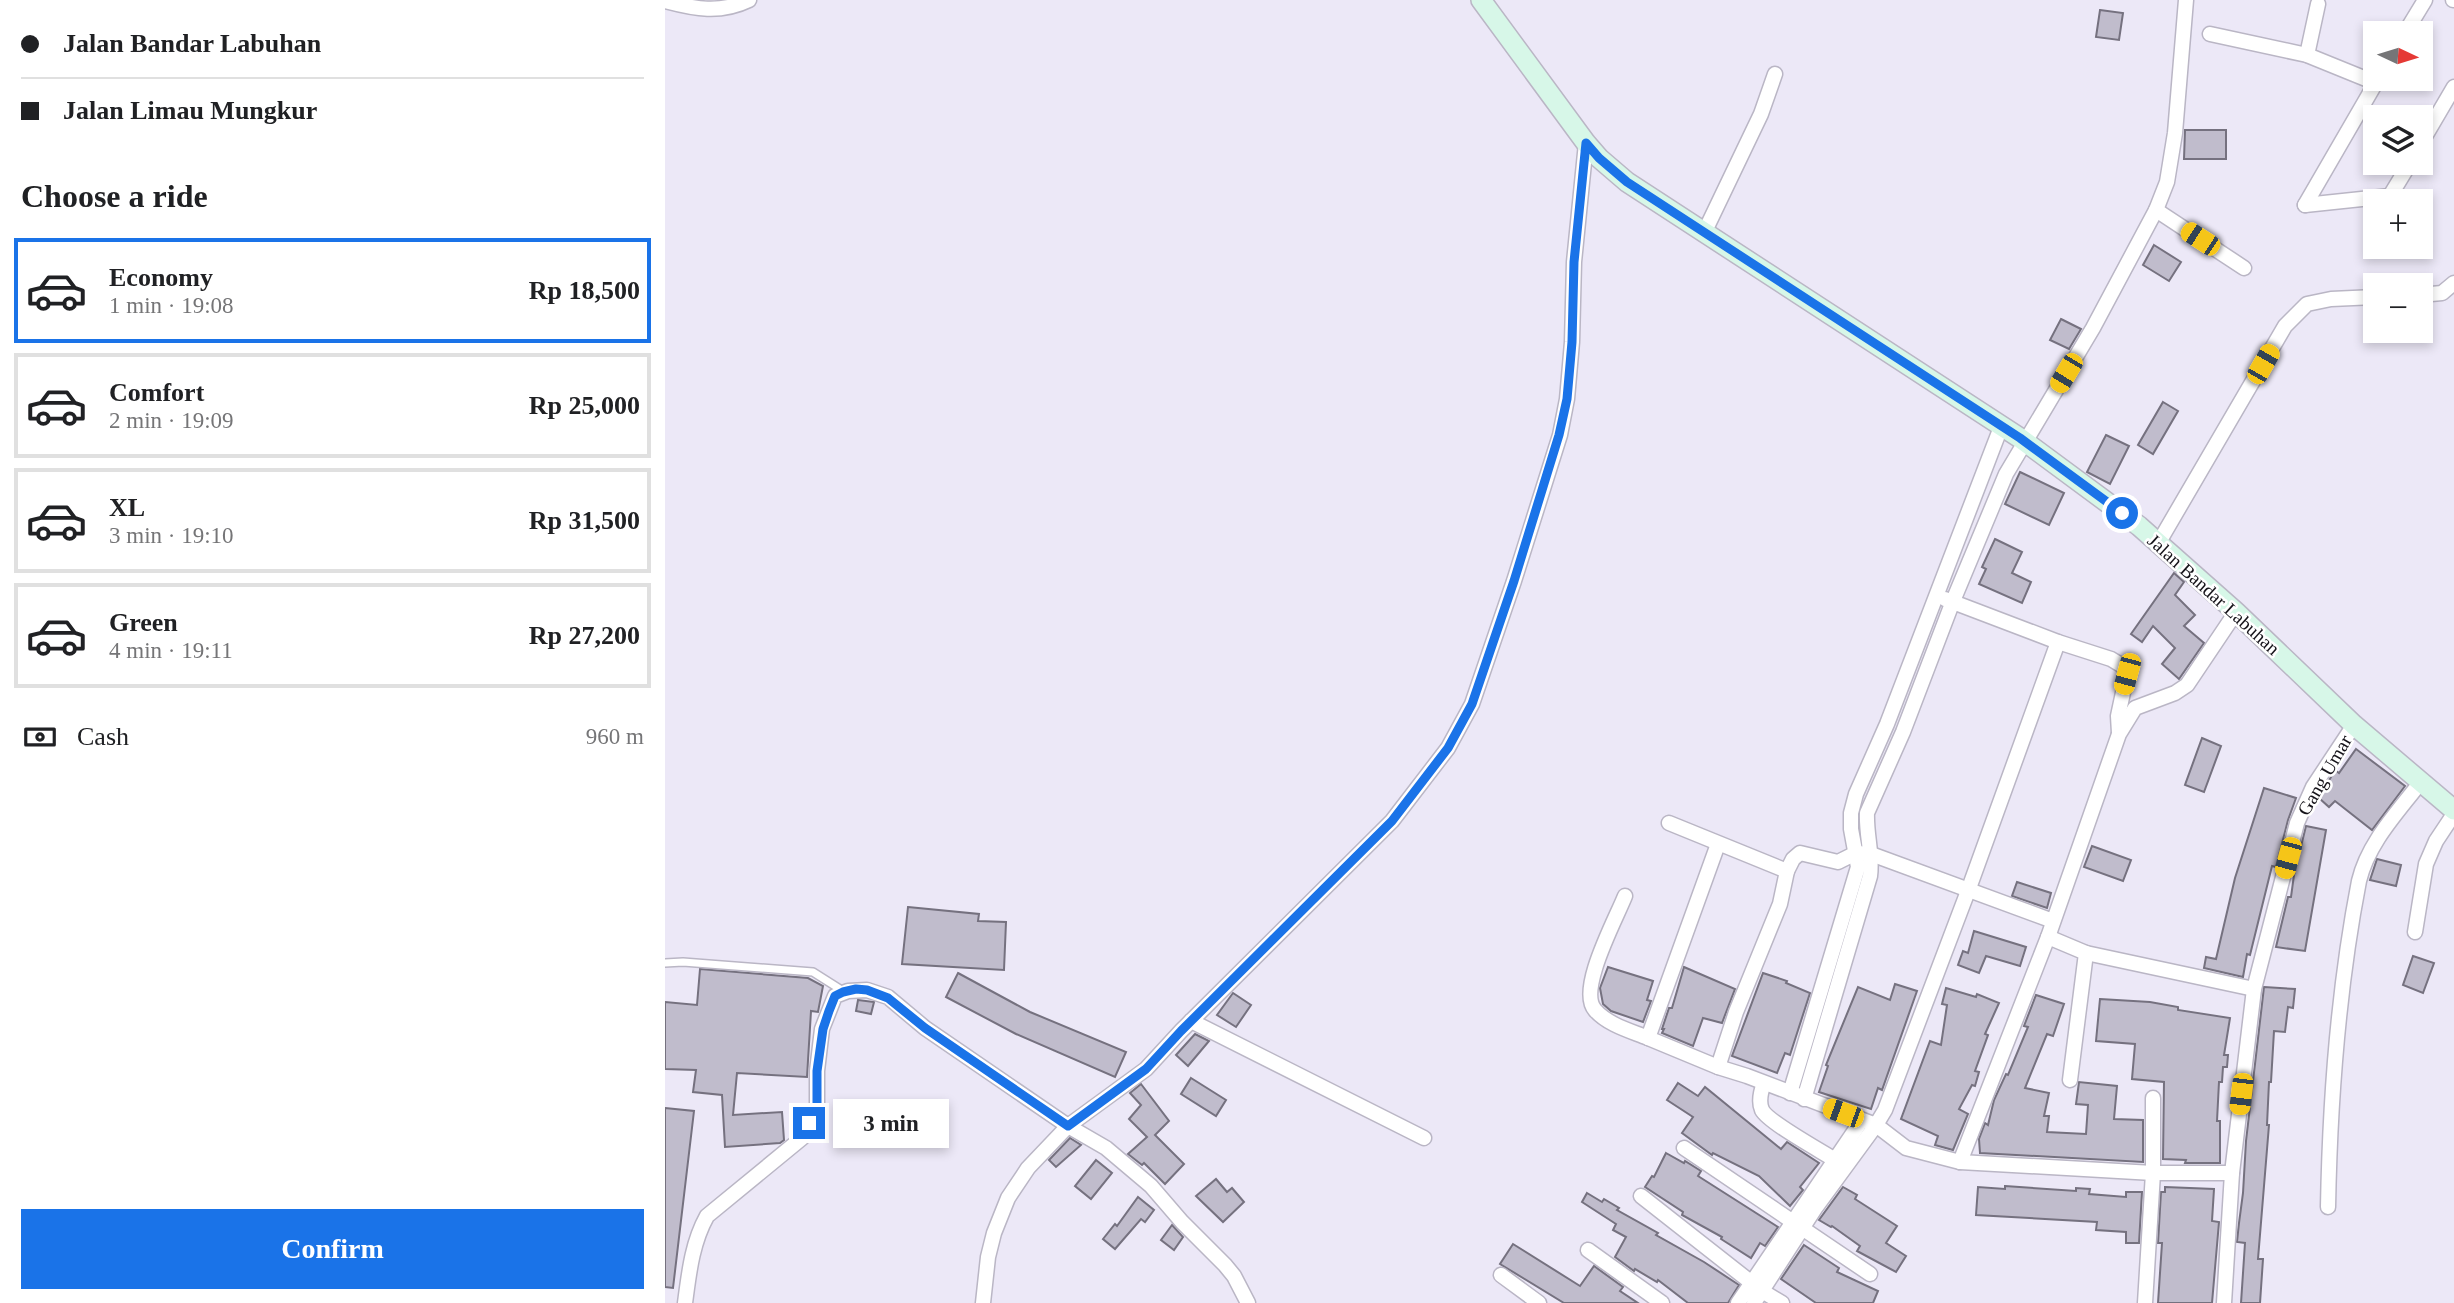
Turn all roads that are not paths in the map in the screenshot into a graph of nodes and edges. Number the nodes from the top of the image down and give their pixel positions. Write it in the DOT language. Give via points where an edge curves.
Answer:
graph roads {
  1 [pos="749,0"];
  2 [pos="1481,0"];
  3 [pos="2186,0"];
  4 [pos="2424,0"];
  5 [pos="665,1"];
  6 [pos="2318,4"];
  7 [pos="2412,21"];
  8 [pos="2210,34"];
  9 [pos="2307,55"];
  10 [pos="1775,74"];
  11 [pos="2363,76"];
  12 [pos="2454,87"];
  13 [pos="2363,105"];
  14 [pos="2433,123"];
  15 [pos="1586,143"];
  16 [pos="2403,175"];
  17 [pos="2156,210"];
  18 [pos="1705,231"];
  19 [pos="2244,268"];
  20 [pos="2454,283"];
  21 [pos="2433,294"];
  22 [pos="2363,298"];
  23 [pos="2001,427"];
  24 [pos="2025,442"];
  25 [pos="1971,509"];
  26 [pos="1988,517"];
  27 [pos="2159,542"];
  28 [pos="1935,595"];
  29 [pos="1953,601"];
  30 [pos="2237,612"];
  31 [pos="2058,642"];
  32 [pos="2354,725"];
  33 [pos="2119,734"];
  34 [pos="2420,783"];
  35 [pos="2454,812"];
  36 [pos="1669,823"];
  37 [pos="1718,844"];
  38 [pos="1864,853"];
  39 [pos="1787,871"];
  40 [pos="1969,891"];
  41 [pos="1625,897"];
  42 [pos="2053,921"];
  43 [pos="2415,932"];
  44 [pos="2048,937"];
  45 [pos="2086,953"];
  46 [pos="665,963"];
  47 [pos="2254,989"];
  48 [pos="843,992"];
  49 [pos="1191,1021"];
  50 [pos="1648,1038"];
  51 [pos="1718,1068"];
  52 [pos="2070,1080"];
  53 [pos="1764,1083"];
  54 [pos="1797,1096"];
  55 [pos="2153,1098"];
  56 [pos="1862,1120"];
  57 [pos="1877,1125"];
  58 [pos="1068,1126"];
  59 [pos="1424,1138"];
  60 [pos="1684,1148"];
  61 [pos="1835,1160"];
  62 [pos="1960,1162"];
  63 [pos="2153,1173"];
  64 [pos="2232,1173"];
  65 [pos="1641,1196"];
  66 [pos="2328,1207"];
  67 [pos="1798,1224"];
  68 [pos="1588,1250"];
  69 [pos="1870,1274"];
  70 [pos="1501,1275"];
  71 [pos="1522,1290"];
  72 [pos="1756,1292"];
  73 [pos="685,1303"];
  74 [pos="983,1303"];
  75 [pos="1248,1303"];
  76 [pos="1512,1303"];
  77 [pos="1539,1303"];
  78 [pos="1662,1303"];
  79 [pos="1738,1303"];
  80 [pos="1782,1303"];
  81 [pos="2145,1303"];
  82 [pos="2224,1303"];
  1 -- 5 [label="street" via="707,10"];
  2 -- 15 [label="main road, Jalan Bandar Labuhan"];
  3 -- 17 [label="street" via="2175,133 2167,182"];
  4 -- 7 [label="street"];
  6 -- 9 [label="street"];
  8 -- 9 [label="street"];
  9 -- 11 [label="street"];
  10 -- 18 [label="street" via="1761,114"];
  12 -- 14 [label="street"];
  13 -- 16 [label="street" via="2305,205 2390,196"];
  15 -- 18 [label="main road, Jalan Bandar Labuhan" via="1627,182"];
  15 -- 49 [label="street" via="1567,399 1514,581 1472,704 1448,748 1392,821"];
  17 -- 19 [label="street"];
  17 -- 24 [label="street"];
  18 -- 23 [label="main road, Jalan Bandar Labuhan"];
  20 -- 21 [label="street"];
  22 -- 27 [label="street" via="2307,304 2285,326"];
  23 -- 24 [label="main road, Jalan Bandar Labuhan"];
  23 -- 25 [label="street"];
  24 -- 26 [label="street"];
  24 -- 27 [label="main road, Jalan Bandar Labuhan"];
  25 -- 26 [label="street"];
  25 -- 28 [label="street"];
  26 -- 29 [label="street"];
  27 -- 30 [label="main road, Jalan Bandar Labuhan"];
  28 -- 29 [label="street"];
  28 -- 38 [label="street" via="1854,804 1850,830"];
  29 -- 31 [label="street"];
  29 -- 38 [label="street" via="1867,813"];
  30 -- 32 [label="main road, Jalan Bandar Labuhan"];
  30 -- 33 [label="street" via="2187,685 2135,708"];
  31 -- 33 [label="street" via="2126,668"];
  31 -- 40 [label="street"];
  32 -- 34 [label="main road, Jalan Bandar Labuhan"];
  32 -- 47 [label="street, Gang Umar" via="2313,787 2297,823"];
  33 -- 42 [label="street"];
  34 -- 35 [label="main road, Jalan Bandar Labuhan"];
  34 -- 66 [label="street" via="2370,850 2359,881 2340,999 2330,1107"];
  35 -- 43 [label="street" via="2426,864"];
  36 -- 37 [label="street"];
  37 -- 39 [label="street"];
  37 -- 50 [label="street"];
  38 -- 39 [label="street" via="1838,862 1800,853"];
  38 -- 40 [label="street"];
  38 -- 54 [label="street" via="1863,875"];
  39 -- 51 [label="street" via="1780,904"];
  40 -- 42 [label="street"];
  40 -- 57 [label="street"];
  41 -- 50 [label="street" via="1595,968 1591,1003 1612,1023"];
  42 -- 44 [label="street"];
  44 -- 45 [label="street"];
  44 -- 62 [label="street"];
  45 -- 47 [label="street"];
  45 -- 52 [label="street"];
  46 -- 48 [label="lane" via="813,972"];
  47 -- 64 [label="street, Gang Umar"];
  48 -- 58 [label="street" via="867,990 888,998"];
  48 -- 73 [label="street" via="835,996 823,1029 817,1105 802,1139 707,1216 693,1249"];
  49 -- 58 [label="street" via="1146,1069"];
  49 -- 59 [label="street"];
  50 -- 51 [label="street"];
  51 -- 53 [label="street"];
  53 -- 54 [label="street"];
  53 -- 61 [label="street" via="1762,1111"];
  54 -- 56 [label="street"];
  55 -- 63 [label="street"];
  56 -- 57 [label="street"];
  56 -- 61 [label="street"];
  57 -- 62 [label="street" via="1906,1148"];
  57 -- 67 [label="street"];
  58 -- 74 [label="street" via="1028,1168 1008,1198 988,1257"];
  58 -- 75 [label="street" via="1106,1148 1151,1186 1225,1265"];
  60 -- 67 [label="street"];
  61 -- 67 [label="street"];
  62 -- 63 [label="street"];
  63 -- 64 [label="street"];
  63 -- 81 [label="street"];
  64 -- 82 [label="street, Gang Umar"];
  65 -- 72 [label="street"];
  67 -- 69 [label="street"];
  67 -- 72 [label="street"];
  68 -- 78 [label="street"];
  70 -- 71 [label="street"];
  71 -- 76 [label="street"];
  71 -- 77 [label="street"];
  72 -- 79 [label="street"];
  72 -- 80 [label="street"];
}
